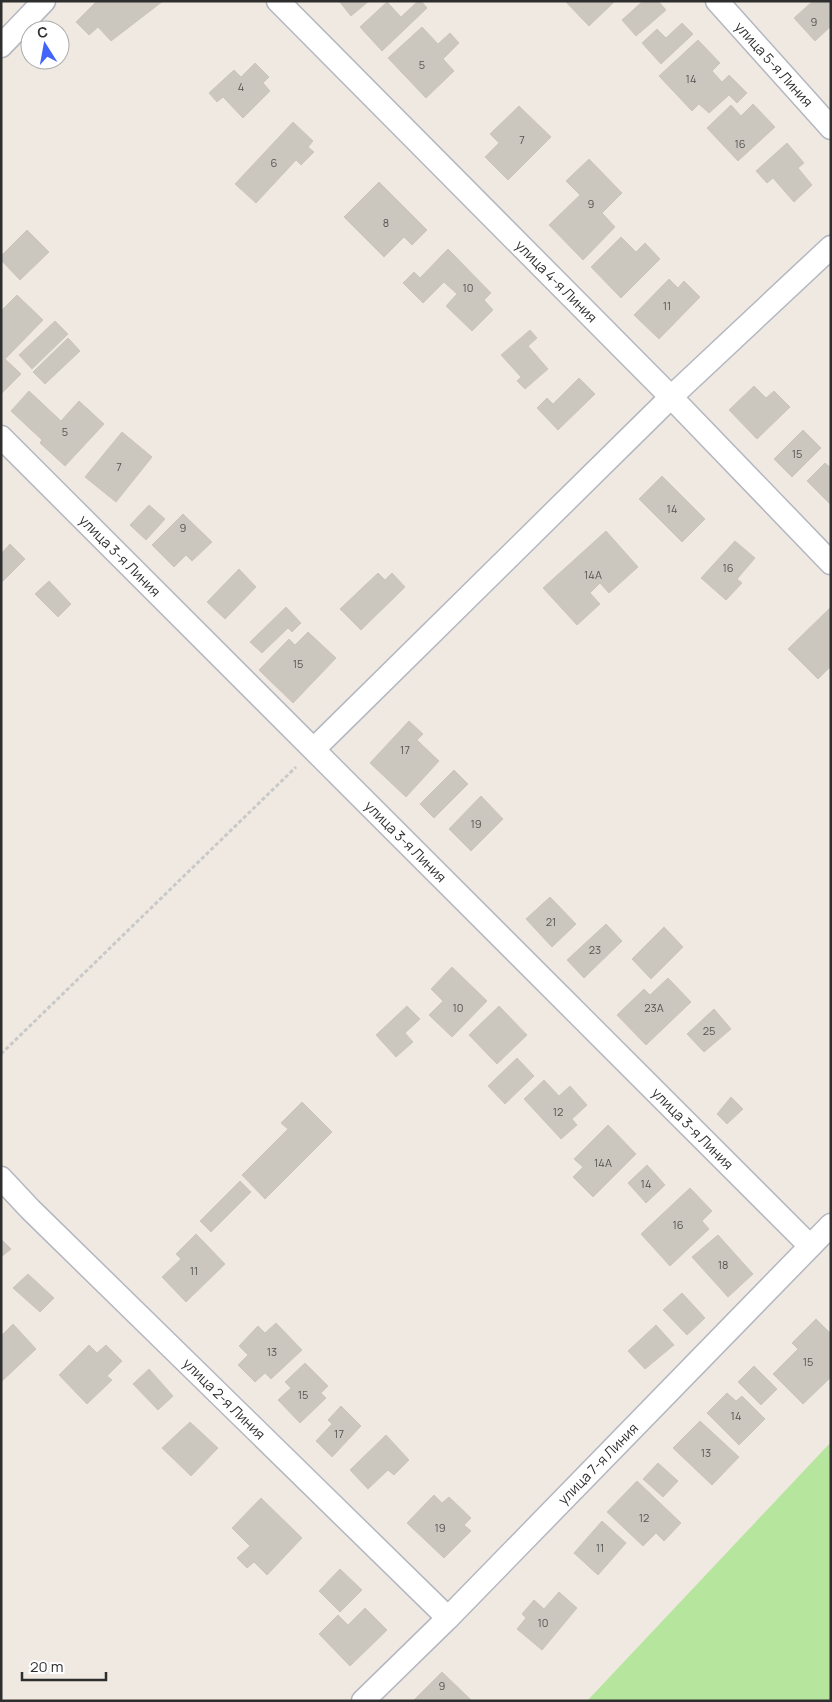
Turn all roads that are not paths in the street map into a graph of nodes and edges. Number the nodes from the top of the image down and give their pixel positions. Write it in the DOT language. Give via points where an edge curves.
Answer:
graph roads {
  1 [pos="44,1"];
  2 [pos="278,1"];
  3 [pos="717,1"];
  4 [pos="1,46"];
  5 [pos="831,128"];
  6 [pos="831,247"];
  7 [pos="671,397"];
  8 [pos="1,437"];
  9 [pos="831,564"];
  10 [pos="314,749"];
  11 [pos="1,1178"];
  12 [pos="831,1225"];
  13 [pos="810,1246"];
  14 [pos="448,1618"];
  15 [pos="363,1701"];
  1 -- 4 [label="street"];
  2 -- 7 [label="street, улица 4-я Линия"];
  3 -- 5 [label="street, улица 5-я Линия"];
  6 -- 7 [label="street"];
  7 -- 9 [label="street, улица 4-я Линия"];
  7 -- 10 [label="street"];
  8 -- 10 [label="street, улица 3-я Линия"];
  10 -- 13 [label="street, улица 3-я Линия"];
  11 -- 14 [label="street, улица 2-я Линия"];
  12 -- 13 [label="street, улица 7-я Линия"];
  13 -- 14 [label="street, улица 7-я Линия"];
  14 -- 15 [label="street, улица 7-я Линия"];
}
